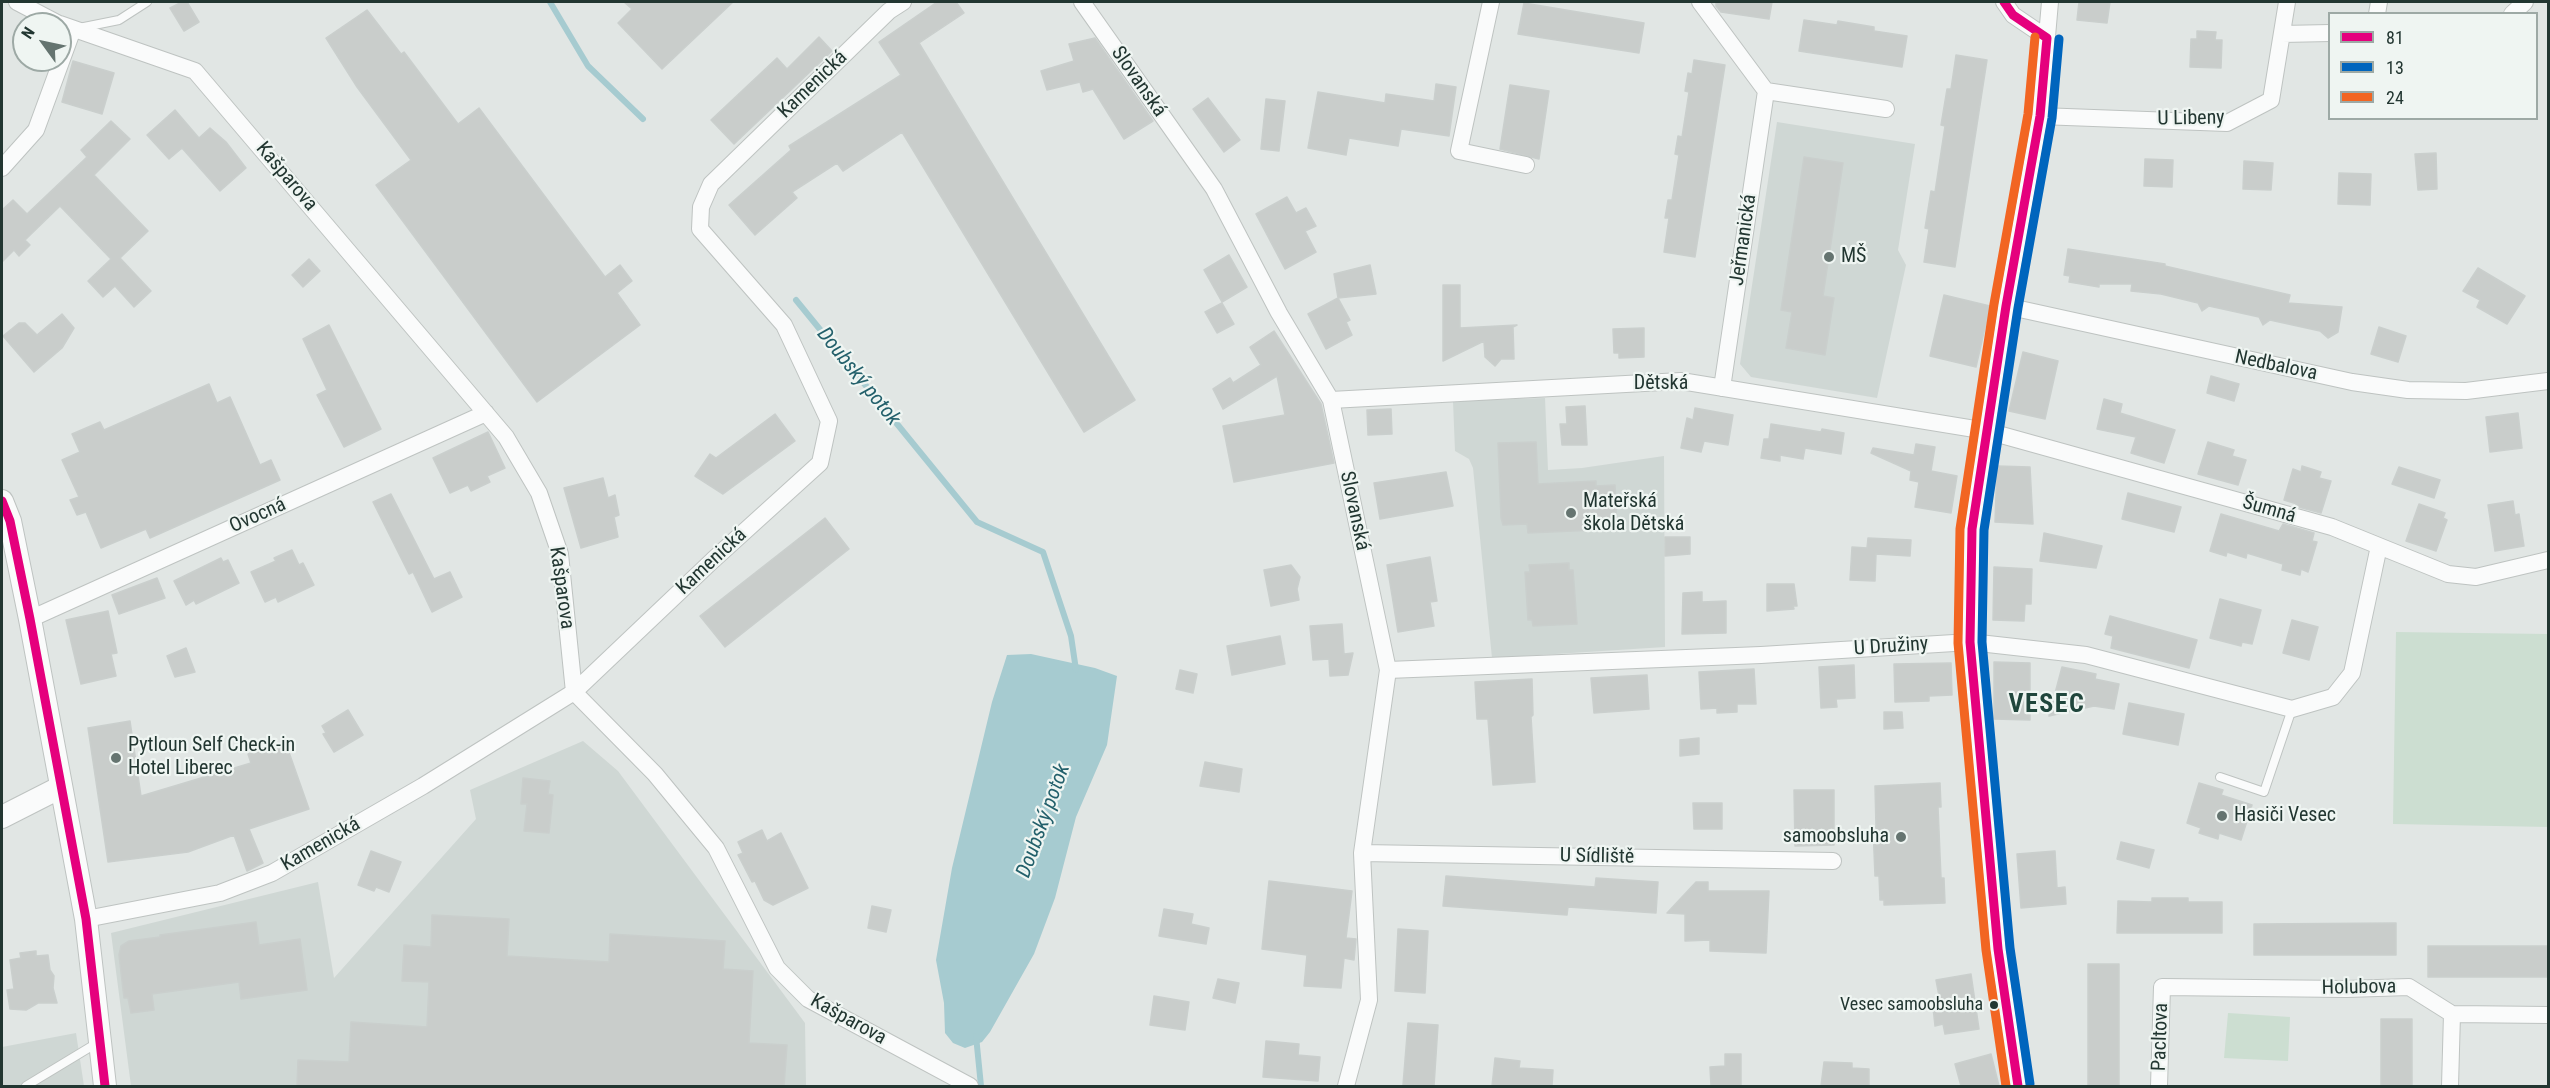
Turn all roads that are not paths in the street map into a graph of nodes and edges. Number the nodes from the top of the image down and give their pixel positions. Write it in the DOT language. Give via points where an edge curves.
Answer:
graph roads {
  1 [pos="17,2"];
  2 [pos="144,2"];
  3 [pos="903,2"];
  4 [pos="1082,2"];
  5 [pos="1491,2"];
  6 [pos="1700,2"];
  7 [pos="2004,2"];
  8 [pos="2050,2"];
  9 [pos="2287,2"];
  10 [pos="37,12"];
  11 [pos="72,25"];
  12 [pos="72,29"];
  13 [pos="2328,33"];
  14 [pos="2282,34"];
  15 [pos="2047,38"];
  16 [pos="52,72"];
  17 [pos="1766,91"];
  18 [pos="1886,109"];
  19 [pos="2040,116"];
  20 [pos="1526,165"];
  21 [pos="2,168"];
  22 [pos="2006,306"];
  23 [pos="2548,381"];
  24 [pos="1722,388"];
  25 [pos="1331,400"];
  26 [pos="486,413"];
  27 [pos="1986,431"];
  28 [pos="2,501"];
  29 [pos="2379,546"];
  30 [pos="2548,560"];
  31 [pos="30,619"];
  32 [pos="1970,642"];
  33 [pos="1388,670"];
  34 [pos="574,692"];
  35 [pos="2292,710"];
  36 [pos="2220,777"];
  37 [pos="61,788"];
  38 [pos="2,818"];
  39 [pos="1362,853"];
  40 [pos="1833,861"];
  41 [pos="86,919"];
  42 [pos="2162,987"];
  43 [pos="2452,1014"];
  44 [pos="2548,1015"];
  45 [pos="100,1041"];
  46 [pos="41,1082"];
  47 [pos="26,1086"];
  48 [pos="105,1086"];
  49 [pos="969,1086"];
  50 [pos="1346,1086"];
  51 [pos="2018,1086"];
  52 [pos="2159,1086"];
  53 [pos="2450,1086"];
  1 -- 10 [label="street, Kašparova"];
  2 -- 11 [label="lane" via="119,20"];
  3 -- 34 [label="street, Kamenická" via="888,11 711,184 701,207 700,229 784,325 829,421 820,463"];
  4 -- 25 [label="street, Slovanská" via="1214,189 1279,314"];
  5 -- 20 [label="street" via="1459,151"];
  6 -- 17 [label="street"];
  7 -- 15 [label="street" via="2013,15"];
  8 -- 15 [label="street"];
  9 -- 14 [label="street, U Libeny"];
  12 -- 26 [label="street, Kašparova" via="195,71"];
  13 -- 14 [label="street"];
  14 -- 19 [label="street, U Libeny" via="2271,100 2226,123"];
  15 -- 19 [label="street"];
  16 -- 21 [label="street" via="36,130"];
  17 -- 18 [label="street"];
  17 -- 24 [label="street, Jeřmanická"];
  19 -- 22 [label="street"];
  22 -- 23 [label="street, Nedbalova" via="2396,389 2466,391"];
  22 -- 27 [label="street"];
  24 -- 25 [label="street, Dětská" via="1681,381"];
  24 -- 27 [label="street, Dětská"];
  25 -- 33 [label="street, Slovanská"];
  26 -- 31 [label="street, Ovocná"];
  26 -- 34 [label="street, Kašparova" via="506,437 539,493 560,554"];
  27 -- 29 [label="street, Šumná" via="2332,528"];
  27 -- 32 [label="street" via="1972,529"];
  28 -- 31 [label="street" via="10,521"];
  29 -- 30 [label="street, Šumná" via="2448,574 2476,577"];
  29 -- 35 [label="street" via="2352,673 2333,697"];
  31 -- 37 [label="street"];
  32 -- 33 [label="street, U Družiny"];
  32 -- 35 [label="street, U Družiny" via="2086,655"];
  32 -- 51 [label="street" via="1997,940"];
  33 -- 39 [label="street, Slovanská"];
  34 -- 41 [label="street, Kamenická" via="423,786 272,873 220,893"];
  34 -- 49 [label="street, Kašparova" via="655,774 716,848 777,968 808,999"];
  35 -- 36 [label="lane" via="2264,792"];
  37 -- 38 [label="street"];
  37 -- 41 [label="street"];
  39 -- 40 [label="street, U Sídliště"];
  39 -- 50 [label="street, Slovanská" via="1369,1000"];
  41 -- 45 [label="street"];
  42 -- 43 [label="street, Holubova" via="2409,987"];
  42 -- 52 [label="street, Pacltova"];
  43 -- 44 [label="street"];
  43 -- 53 [label="street"];
  45 -- 46 [label="lane"];
  45 -- 48 [label="street"];
  46 -- 47 [label="lane"];
}
